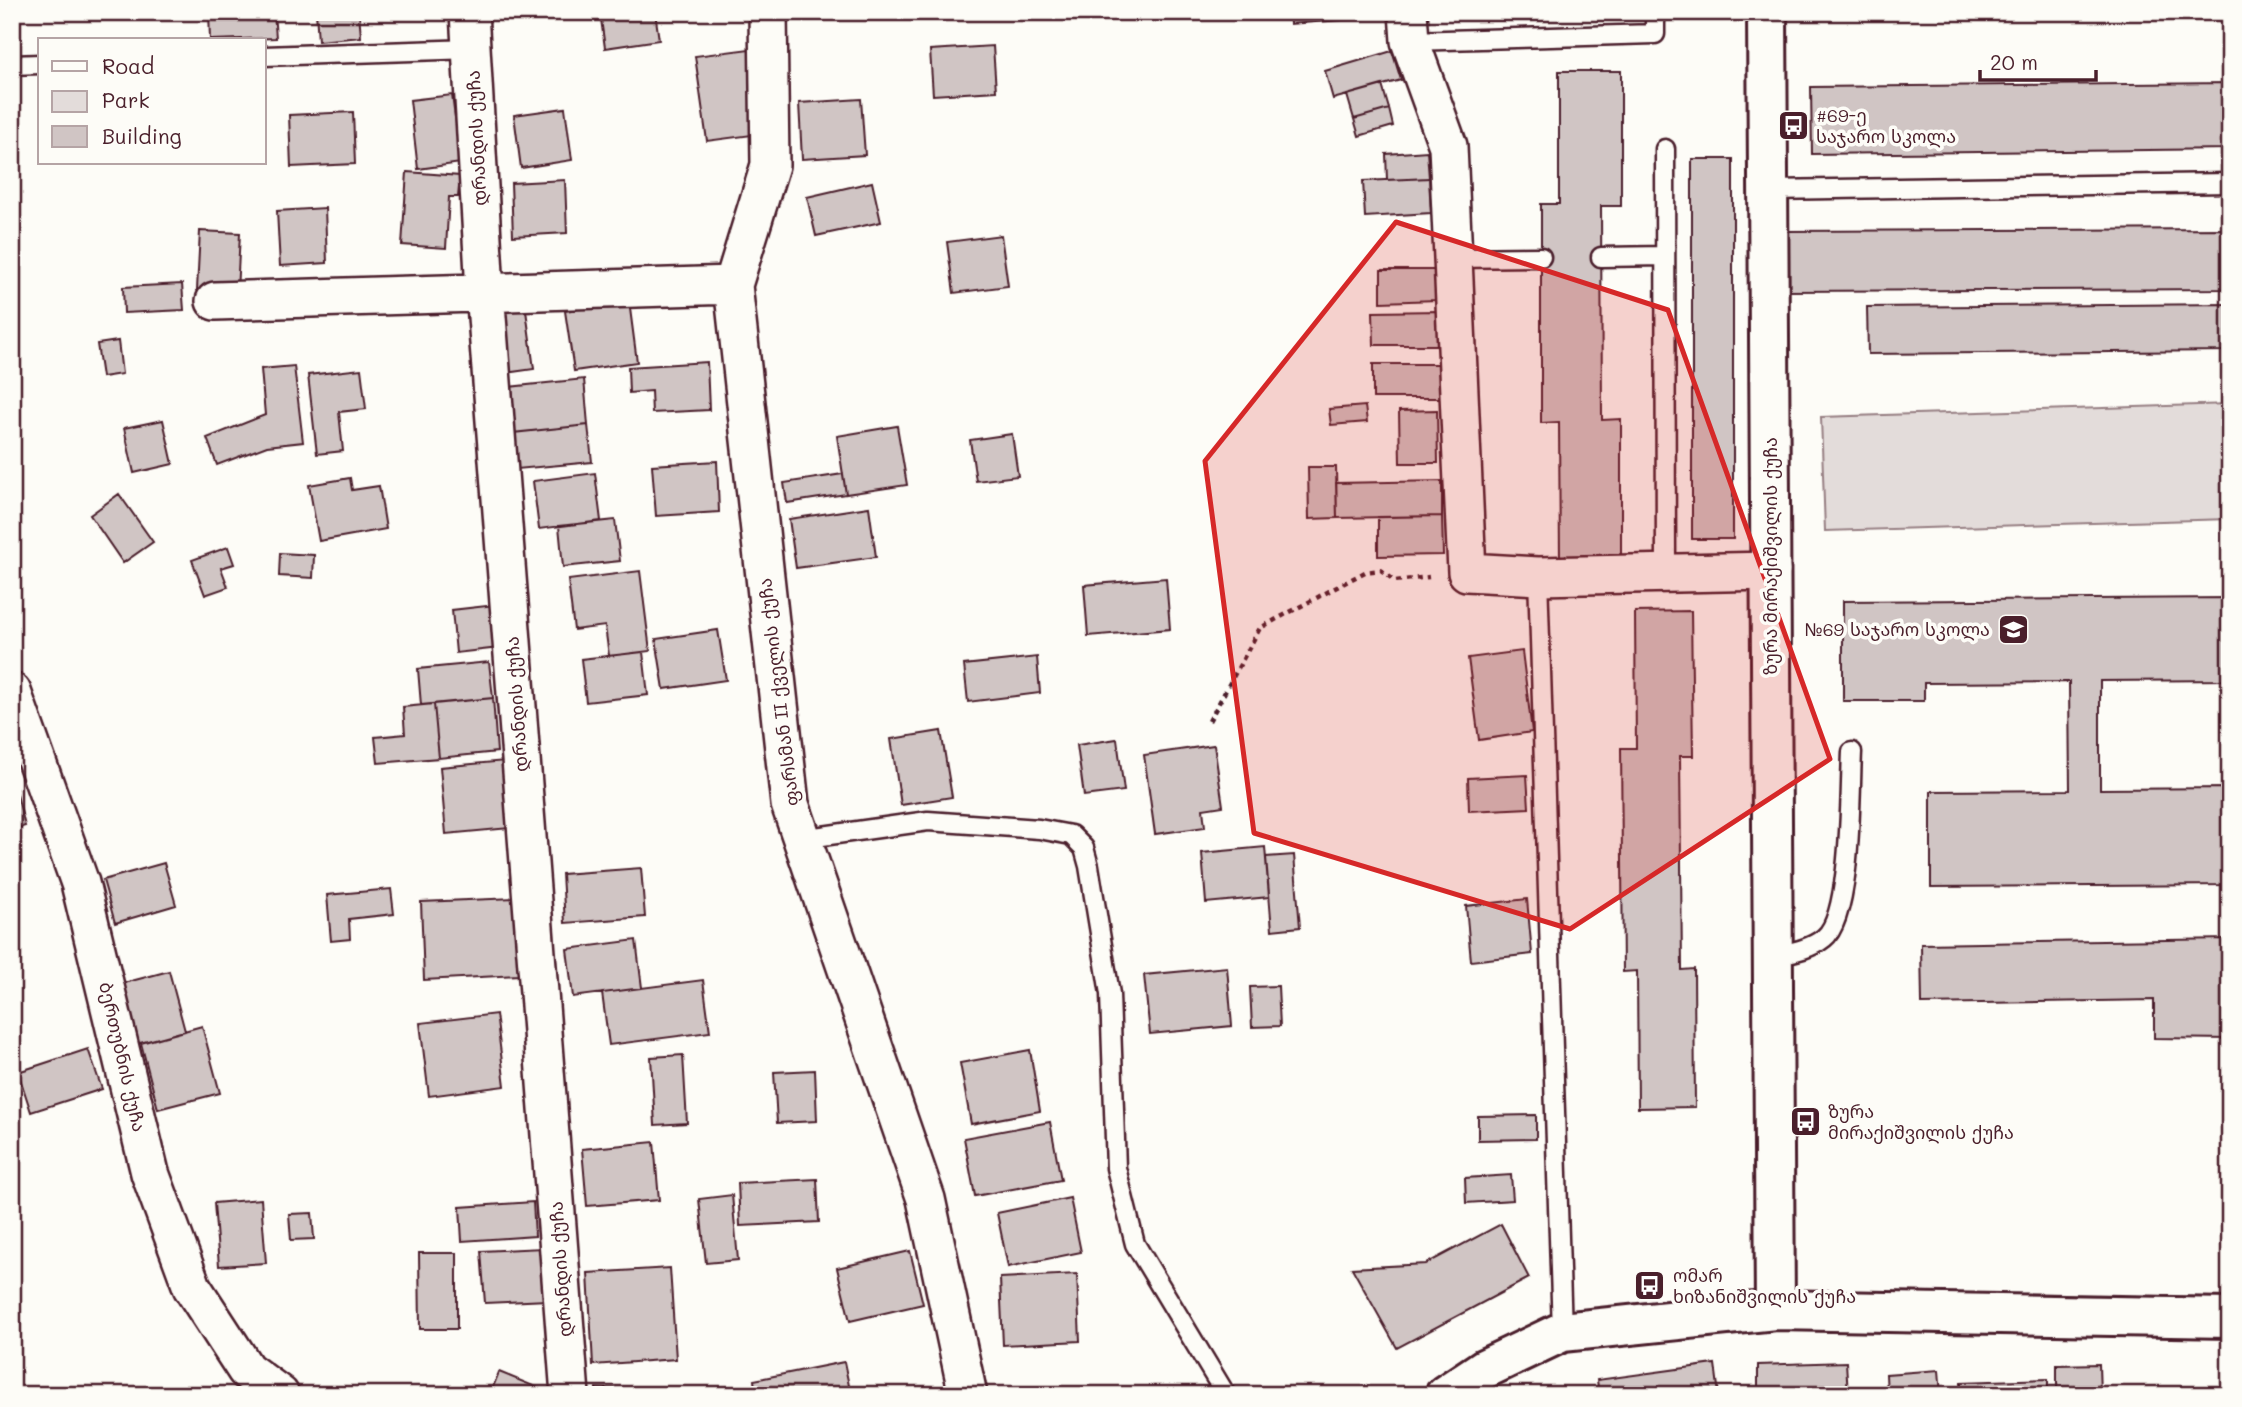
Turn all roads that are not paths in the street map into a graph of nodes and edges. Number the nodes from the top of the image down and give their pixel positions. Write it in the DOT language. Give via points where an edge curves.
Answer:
graph roads {
  1 [pos="469,12"];
  2 [pos="768,12"];
  3 [pos="1655,12"];
  4 [pos="1767,12"];
  5 [pos="1409,27"];
  6 [pos="472,49"];
  7 [pos="266,57"];
  8 [pos="38,64"];
  9 [pos="12,65"];
  10 [pos="1665,149"];
  11 [pos="2230,183"];
  12 [pos="1768,190"];
  13 [pos="1665,256"];
  14 [pos="1541,257"];
  15 [pos="1601,257"];
  16 [pos="1453,258"];
  17 [pos="733,285"];
  18 [pos="485,291"];
  19 [pos="215,301"];
  20 [pos="1771,571"];
  21 [pos="1666,574"];
  22 [pos="1538,576"];
  23 [pos="12,692"];
  24 [pos="1852,752"];
  25 [pos="802,839"];
  26 [pos="1773,956"];
  27 [pos="1776,1310"];
  28 [pos="2230,1318"];
  29 [pos="1562,1332"];
  30 [pos="280,1395"];
  31 [pos="570,1395"];
  32 [pos="968,1395"];
  33 [pos="1226,1395"];
  34 [pos="1445,1395"];
  1 -- 6 [label="street, დრანდის ქუჩა"];
  2 -- 17 [label="street, ფარსმან II ქველის ქუჩა" via="770,165"];
  3 -- 5 [label="lane" via="1655,34"];
  4 -- 12 [label="street, ზურა მირაქიშვილის ქუჩა"];
  5 -- 16 [label="street" via="1448,146"];
  6 -- 7 [label="lane"];
  6 -- 18 [label="street, დრანდის ქუჩა"];
  8 -- 9 [label="lane"];
  10 -- 13 [label="lane"];
  11 -- 12 [label="lane"];
  12 -- 20 [label="street, ზურა მირაქიშვილის ქუჩა"];
  13 -- 15 [label="lane"];
  13 -- 21 [label="lane"];
  14 -- 16 [label="lane"];
  16 -- 22 [label="street" via="1467,572"];
  17 -- 18 [label="street"];
  17 -- 25 [label="street, ფარსმან II ქველის ქუჩა" via="790,804"];
  18 -- 19 [label="street"];
  18 -- 31 [label="street, დრანდის ქუჩა"];
  20 -- 21 [label="street"];
  20 -- 26 [label="street, ზურა მირაქიშვილის ქუჩა"];
  21 -- 22 [label="street"];
  22 -- 29 [label="lane"];
  23 -- 30 [label="street, ბერთუბნის ქუჩა" via="80,883 150,1173 192,1287 246,1370"];
  24 -- 26 [label="lane" via="1844,892 1838,916 1826,937 1804,950"];
  25 -- 32 [label="street, ფარსმან II ქველის ქუჩა" via="926,1199"];
  25 -- 33 [label="lane" via="928,821 1039,829 1071,835 1084,848 1110,995 1116,1168 1135,1244"];
  26 -- 27 [label="street, ზურა მირაქიშვილის ქუჩა"];
  27 -- 28 [label="street"];
  27 -- 29 [label="street"];
  29 -- 34 [label="street" via="1484,1369"];
}
